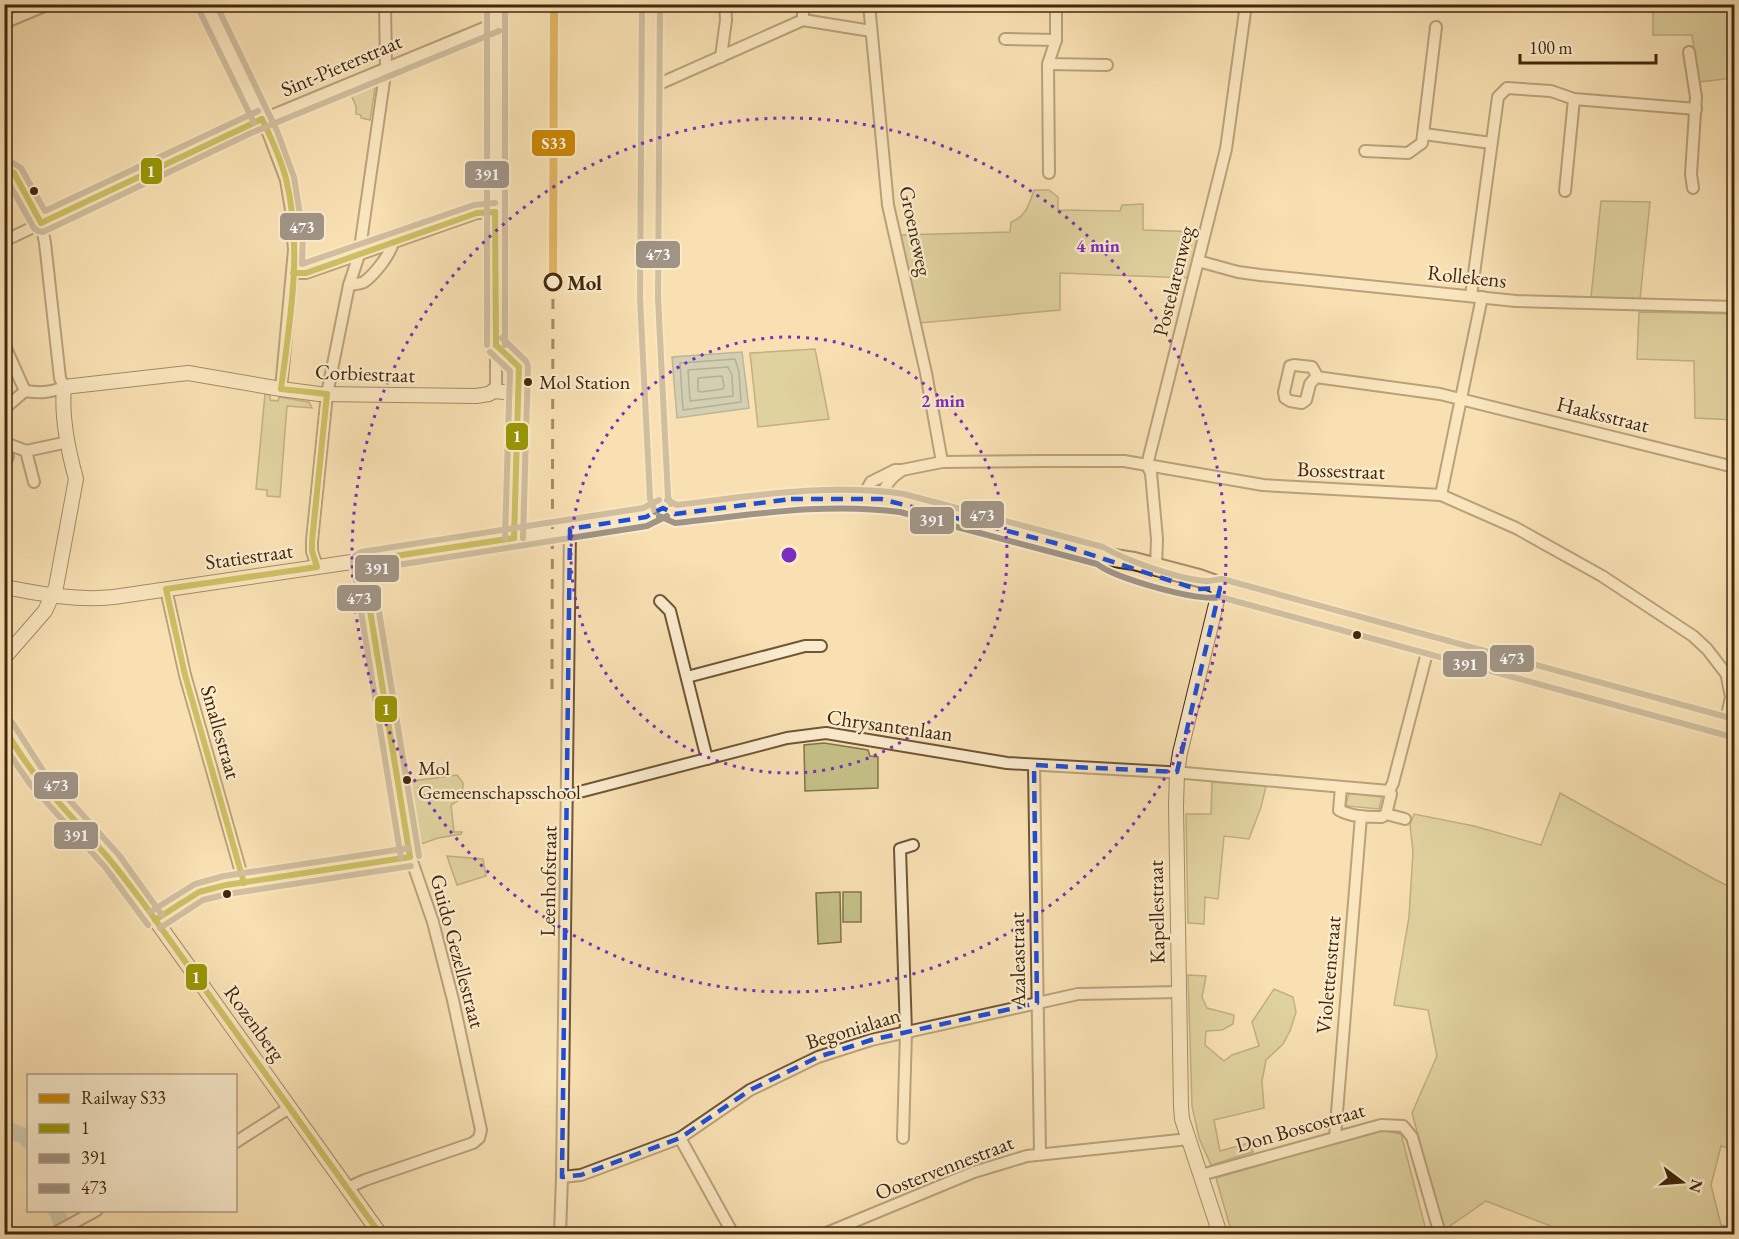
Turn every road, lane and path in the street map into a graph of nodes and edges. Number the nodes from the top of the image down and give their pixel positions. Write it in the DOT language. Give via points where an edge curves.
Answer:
graph roads {
  1 [pos="49,4"];
  2 [pos="206,4"];
  3 [pos="385,4"];
  4 [pos="496,4"];
  5 [pos="651,4"];
  6 [pos="725,4"];
  7 [pos="803,4"];
  8 [pos="869,4"];
  9 [pos="1056,4"];
  10 [pos="1246,4"];
  11 [pos="726,20"];
  12 [pos="803,20"];
  13 [pos="4,23"];
  14 [pos="496,23"];
  15 [pos="1436,27"];
  16 [pos="871,31"];
  17 [pos="1005,39"];
  18 [pos="1056,40"];
  19 [pos="734,51"];
  20 [pos="1689,52"];
  21 [pos="721,57"];
  22 [pos="1048,64"];
  23 [pos="1107,65"];
  24 [pos="386,67"];
  25 [pos="650,88"];
  26 [pos="1574,99"];
  27 [pos="1696,109"];
  28 [pos="262,119"];
  29 [pos="1424,134"];
  30 [pos="1491,143"];
  31 [pos="1365,151"];
  32 [pos="4,168"];
  33 [pos="1049,173"];
  34 [pos="1692,188"];
  35 [pos="1565,191"];
  36 [pos="495,212"];
  37 [pos="41,224"];
  38 [pos="4,242"];
  39 [pos="393,242"];
  40 [pos="359,255"];
  41 [pos="1198,261"];
  42 [pos="293,273"];
  43 [pos="349,285"];
  44 [pos="1477,297"];
  45 [pos="1734,307"];
  46 [pos="4,344"];
  47 [pos="496,345"];
  48 [pos="1316,377"];
  49 [pos="63,387"];
  50 [pos="281,389"];
  51 [pos="25,391"];
  52 [pos="493,391"];
  53 [pos="517,393"];
  54 [pos="327,394"];
  55 [pos="1461,400"];
  56 [pos="5,410"];
  57 [pos="6,442"];
  58 [pos="68,442"];
  59 [pos="26,451"];
  60 [pos="942,462"];
  61 [pos="1148,465"];
  62 [pos="4,467"];
  63 [pos="1734,467"];
  64 [pos="902,470"];
  65 [pos="34,482"];
  66 [pos="1441,495"];
  67 [pos="862,498"];
  68 [pos="881,499"];
  69 [pos="663,508"];
  70 [pos="570,529"];
  71 [pos="514,538"];
  72 [pos="1101,556"];
  73 [pos="362,561"];
  74 [pos="317,567"];
  75 [pos="1156,567"];
  76 [pos="4,587"];
  77 [pos="1220,588"];
  78 [pos="166,589"];
  79 [pos="52,597"];
  80 [pos="660,602"];
  81 [pos="1429,645"];
  82 [pos="821,646"];
  83 [pos="4,658"];
  84 [pos="1726,674"];
  85 [pos="687,677"];
  86 [pos="1734,684"];
  87 [pos="4,726"];
  88 [pos="1730,727"];
  89 [pos="707,759"];
  90 [pos="1034,765"];
  91 [pos="1177,772"];
  92 [pos="1341,787"];
  93 [pos="1389,791"];
  94 [pos="568,795"];
  95 [pos="1386,814"];
  96 [pos="1361,816"];
  97 [pos="1405,819"];
  98 [pos="913,845"];
  99 [pos="410,857"];
  100 [pos="244,883"];
  101 [pos="155,920"];
  102 [pos="1179,992"];
  103 [pos="1037,1003"];
  104 [pos="906,1032"];
  105 [pos="290,1108"];
  106 [pos="1335,1137"];
  107 [pos="680,1138"];
  108 [pos="903,1138"];
  109 [pos="1189,1139"];
  110 [pos="237,1141"];
  111 [pos="1040,1154"];
  112 [pos="1201,1175"];
  113 [pos="562,1177"];
  114 [pos="347,1188"];
  115 [pos="93,1212"];
  116 [pos="60,1230"];
  117 [pos="380,1234"];
  118 [pos="560,1234"];
  119 [pos="733,1234"];
  120 [pos="824,1234"];
  121 [pos="1220,1234"];
  122 [pos="1440,1234"];
  1 -- 13 [label="street"];
  2 -- 28 [label="street"];
  3 -- 24 [label="street"];
  4 -- 14 [label="street"];
  5 -- 25 [label="main road"];
  6 -- 11 [label="street"];
  7 -- 12 [label="street"];
  8 -- 16 [label="street, Groeneweg"];
  9 -- 18 [label="street"];
  10 -- 41 [label="street, Postelarenweg" via="1226,149"];
  11 -- 19 [label="street"];
  11 -- 21 [label="street"];
  12 -- 16 [label="street"];
  12 -- 19 [label="street"];
  14 -- 24 [label="street, Sint-Pieterstraat"];
  14 -- 36 [label="street"];
  15 -- 29 [label="street"];
  16 -- 60 [label="street, Groeneweg" via="888,205"];
  17 -- 18 [label="street"];
  18 -- 22 [label="street"];
  19 -- 21 [label="street"];
  20 -- 27 [label="street"];
  21 -- 25 [label="street"];
  22 -- 23 [label="street"];
  22 -- 33 [label="street"];
  24 -- 28 [label="street, Sint-Pieterstraat"];
  24 -- 40 [label="street"];
  25 -- 69 [label="main road" via="650,321 659,499"];
  26 -- 27 [label="street"];
  26 -- 30 [label="street" via="1551,91 1507,88 1498,97"];
  26 -- 35 [label="street"];
  27 -- 34 [label="street"];
  28 -- 37 [label="street, Sint-Pieterstraat"];
  28 -- 42 [label="street" via="286,180 294,235"];
  29 -- 30 [label="street"];
  29 -- 31 [label="street" via="1422,143 1408,153"];
  30 -- 44 [label="street"];
  32 -- 37 [label="street" via="14,173"];
  36 -- 39 [label="street" via="477,213"];
  36 -- 47 [label="street"];
  37 -- 38 [label="street, Sint-Pieterstraat"];
  37 -- 49 [label="street"];
  39 -- 40 [label="street"];
  39 -- 43 [label="street" via="387,258 363,282"];
  40 -- 42 [label="street" via="306,273"];
  40 -- 43 [label="street"];
  41 -- 44 [label="street, Rollekens" via="1249,273"];
  41 -- 61 [label="street, Postelarenweg"];
  42 -- 50 [label="street"];
  43 -- 54 [label="street"];
  44 -- 45 [label="street, Rollekens"];
  44 -- 55 [label="street"];
  46 -- 51 [label="street"];
  47 -- 52 [label="street"];
  47 -- 53 [label="street" via="519,367"];
  48 -- 55 [label="street, Haaksstraat"];
  49 -- 50 [label="street, Corbiestraat" via="188,373"];
  49 -- 51 [label="street, Corbiestraat" via="39,393"];
  49 -- 58 [label="street"];
  50 -- 54 [label="street, Corbiestraat"];
  51 -- 56 [label="street"];
  52 -- 53 [label="street, Corbiestraat"];
  52 -- 54 [label="street, Corbiestraat" via="476,396"];
  53 -- 71 [label="street"];
  54 -- 74 [label="street" via="312,541"];
  55 -- 63 [label="street, Haaksstraat"];
  55 -- 66 [label="street"];
  57 -- 59 [label="street"];
  57 -- 62 [label="street" via="8,456"];
  58 -- 59 [label="street"];
  58 -- 79 [label="street" via="76,479"];
  59 -- 65 [label="street"];
  60 -- 61 [label="street, Bossestraat" via="1124,461"];
  60 -- 64 [label="street, Bossestraat"];
  61 -- 66 [label="street, Bossestraat" via="1263,485"];
  61 -- 75 [label="street, Postelarenweg" via="1157,539"];
  64 -- 67 [label="street, Bossestraat" via="885,473 871,482"];
  64 -- 68 [label="street" via="891,477"];
  66 -- 84 [label="street, Bossestraat" via="1516,528 1602,576 1693,636"];
  67 -- 68 [label="main road"];
  67 -- 69 [label="main road" via="791,499 675,514"];
  68 -- 72 [label="main road"];
  69 -- 70 [label="street, Statiestraat" via="646,517"];
  70 -- 71 [label="street, Statiestraat"];
  70 -- 94 [label="street, Leenhofstraat"];
  71 -- 73 [label="street, Statiestraat"];
  72 -- 75 [label="main road"];
  72 -- 77 [label="main road" via="1196,589 1211,592"];
  73 -- 74 [label="street, Statiestraat"];
  73 -- 99 [label="street, Guido Gezellestraat"];
  74 -- 78 [label="street, Statiestraat"];
  75 -- 77 [label="main road" via="1209,581"];
  76 -- 79 [label="street, Statiestraat"];
  77 -- 81 [label="main road"];
  77 -- 91 [label="street, Kapellestraat"];
  78 -- 79 [label="street, Statiestraat" via="99,599"];
  78 -- 100 [label="street, Smallestraat" via="187,681"];
  79 -- 83 [label="street" via="39,619"];
  80 -- 85 [label="street" via="670,611"];
  81 -- 88 [label="main road"];
  81 -- 93 [label="street"];
  82 -- 85 [label="street" via="805,646"];
  84 -- 86 [label="street, Bossestraat"];
  84 -- 88 [label="street" via="1731,697"];
  85 -- 89 [label="street"];
  87 -- 101 [label="street, Rozenberg" via="38,782 106,855"];
  89 -- 90 [label="street, Chrysantenlaan" via="787,738 826,733"];
  89 -- 94 [label="street, Chrysantenlaan"];
  90 -- 91 [label="street, Chrysantenlaan"];
  90 -- 103 [label="street, Azaleastraat"];
  91 -- 92 [label="street, Chrysantenlaan"];
  91 -- 102 [label="street, Kapellestraat"];
  92 -- 93 [label="street, Chrysantenlaan"];
  92 -- 96 [label="street" via="1338,810"];
  93 -- 95 [label="street"];
  94 -- 113 [label="street, Leenhofstraat"];
  95 -- 96 [label="street"];
  95 -- 97 [label="street"];
  96 -- 106 [label="street, Violettenstraat"];
  98 -- 104 [label="street" via="900,849"];
  99 -- 100 [label="street"];
  99 -- 114 [label="street, Guido Gezellestraat" via="425,894 453,1000 481,1130 472,1143"];
  100 -- 101 [label="street" via="199,892"];
  101 -- 105 [label="street, Rozenberg"];
  102 -- 103 [label="street, Begonialaan" via="1078,994"];
  102 -- 109 [label="street, Kapellestraat" via="1181,1107"];
  103 -- 104 [label="street, Begonialaan"];
  103 -- 111 [label="street, Azaleastraat"];
  104 -- 107 [label="street, Begonialaan" via="836,1050 797,1066 750,1090"];
  104 -- 108 [label="street"];
  105 -- 110 [label="street"];
  105 -- 114 [label="street, Rozenberg"];
  106 -- 112 [label="street, Don Boscostraat"];
  106 -- 122 [label="street, Don Boscostraat" via="1381,1125 1403,1126 1412,1137"];
  107 -- 113 [label="street, Begonialaan" via="581,1175"];
  107 -- 119 [label="street"];
  109 -- 111 [label="street, Oostervennestraat"];
  109 -- 112 [label="street, Kapellestraat"];
  111 -- 120 [label="street, Oostervennestraat" via="974,1172"];
  112 -- 121 [label="street, Kapellestraat"];
  113 -- 118 [label="street, Leenhofstraat"];
  114 -- 117 [label="street, Rozenberg"];
  115 -- 116 [label="street"];
}
